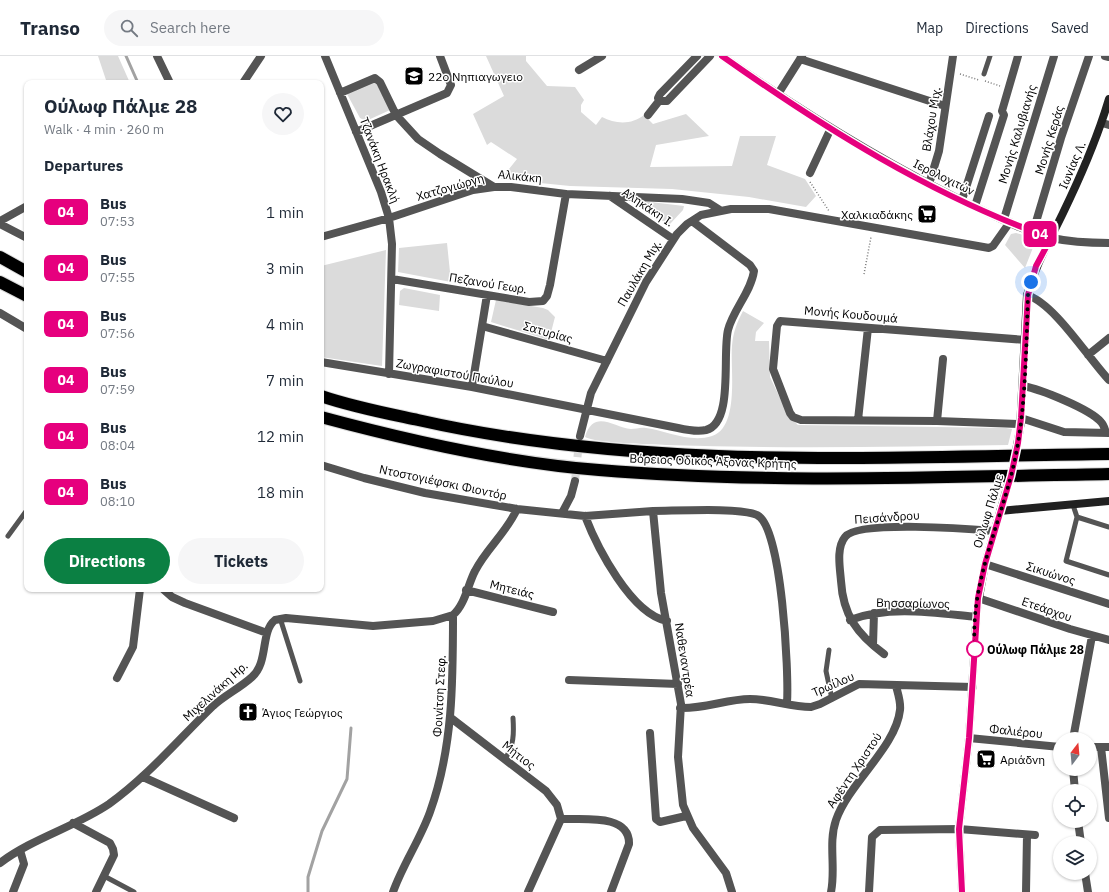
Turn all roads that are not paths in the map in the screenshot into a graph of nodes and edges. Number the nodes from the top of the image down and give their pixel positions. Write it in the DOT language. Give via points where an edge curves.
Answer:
graph roads {
  1 [pos="157,56"];
  2 [pos="261,56"];
  3 [pos="325,56"];
  4 [pos="440,56"];
  5 [pos="602,56"];
  6 [pos="697,56"];
  7 [pos="710,56"];
  8 [pos="722,56"];
  9 [pos="952,56"];
  10 [pos="990,56"];
  11 [pos="1018,56"];
  12 [pos="1054,56"];
  13 [pos="1089,56"];
  14 [pos="1105,56"];
  15 [pos="801,57"];
  16 [pos="1109,57"];
  17 [pos="579,70"];
  18 [pos="984,74"];
  19 [pos="169,80"];
  20 [pos="245,80"];
  21 [pos="340,93"];
  22 [pos="778,94"];
  23 [pos="1109,99"];
  24 [pos="659,101"];
  25 [pos="944,106"];
  26 [pos="396,115"];
  27 [pos="648,115"];
  28 [pos="989,116"];
  29 [pos="1106,124"];
  30 [pos="831,128"];
  31 [pos="356,132"];
  32 [pos="810,173"];
  33 [pos="929,184"];
  34 [pos="494,187"];
  35 [pos="566,194"];
  36 [pos="610,196"];
  37 [pos="962,200"];
  38 [pos="975,206"];
  39 [pos="24,208"];
  40 [pos="720,210"];
  41 [pos="389,218"];
  42 [pos="1007,220"];
  43 [pos="0,221"];
  44 [pos="692,221"];
  45 [pos="0,224"];
  46 [pos="1033,232"];
  47 [pos="24,236"];
  48 [pos="324,237"];
  49 [pos="673,238"];
  50 [pos="1051,238"];
  51 [pos="1109,243"];
  52 [pos="0,257"];
  53 [pos="24,270"];
  54 [pos="392,279"];
  55 [pos="0,282"];
  56 [pos="24,294"];
  57 [pos="488,295"];
  58 [pos="1028,295"];
  59 [pos="0,313"];
  60 [pos="482,326"];
  61 [pos="24,327"];
  62 [pos="868,328"];
  63 [pos="1109,338"];
  64 [pos="1026,340"];
  65 [pos="1088,355"];
  66 [pos="943,359"];
  67 [pos="607,361"];
  68 [pos="324,363"];
  69 [pos="389,374"];
  70 [pos="1109,380"];
  71 [pos="1023,386"];
  72 [pos="472,387"];
  73 [pos="324,397"];
  74 [pos="585,410"];
  75 [pos="324,418"];
  76 [pos="858,420"];
  77 [pos="937,421"];
  78 [pos="1021,424"];
  79 [pos="1108,433"];
  80 [pos="580,436"];
  81 [pos="1109,454"];
  82 [pos="324,466"];
  83 [pos="1109,474"];
  84 [pos="575,481"];
  85 [pos="1109,501"];
  86 [pos="1073,505"];
  87 [pos="1001,508"];
  88 [pos="517,509"];
  89 [pos="653,511"];
  90 [pos="562,513"];
  91 [pos="24,514"];
  92 [pos="585,516"];
  93 [pos="1077,517"];
  94 [pos="1109,527"];
  95 [pos="994,531"];
  96 [pos="8,536"];
  97 [pos="985,564"];
  98 [pos="1109,575"];
  99 [pos="466,590"];
  100 [pos="140,592"];
  101 [pos="166,592"];
  102 [pos="978,598"];
  103 [pos="1109,604"];
  104 [pos="553,612"];
  105 [pos="874,613"];
  106 [pos="453,615"];
  107 [pos="976,617"];
  108 [pos="280,618"];
  109 [pos="850,620"];
  110 [pos="666,621"];
  111 [pos="267,633"];
  112 [pos="1092,636"];
  113 [pos="1109,640"];
  114 [pos="873,645"];
  115 [pos="829,650"];
  116 [pos="884,654"];
  117 [pos="117,678"];
  118 [pos="569,680"];
  119 [pos="300,681"];
  120 [pos="678,684"];
  121 [pos="896,686"];
  122 [pos="973,687"];
  123 [pos="832,698"];
  124 [pos="787,703"];
  125 [pos="680,708"];
  126 [pos="451,718"];
  127 [pos="513,718"];
  128 [pos="1074,732"];
  129 [pos="650,733"];
  130 [pos="969,738"];
  131 [pos="1053,746"];
  132 [pos="1105,747"];
  133 [pos="505,759"];
  134 [pos="143,777"];
  135 [pos="686,816"];
  136 [pos="234,818"];
  137 [pos="1109,818"];
  138 [pos="561,819"];
  139 [pos="73,823"];
  140 [pos="959,829"];
  141 [pos="20,850"];
  142 [pos="0,863"];
  143 [pos="104,876"];
  144 [pos="1086,880"];
  145 [pos="13,892"];
  146 [pos="96,892"];
  147 [pos="134,892"];
  148 [pos="393,892"];
  149 [pos="528,892"];
  150 [pos="611,892"];
  151 [pos="732,892"];
  152 [pos="831,892"];
  153 [pos="869,892"];
  154 [pos="962,892"];
  155 [pos="1026,892"];
  156 [pos="1088,892"];
  1 -- 19 [label="street"];
  2 -- 20 [label="street"];
  3 -- 21 [label="street, Τζανάκη Ηρακλή"];
  4 -- 26 [label="street" via="451,85 449,91"];
  5 -- 17 [label="street"];
  6 -- 24 [label="street" via="660,94"];
  7 -- 24 [label="street" via="667,101"];
  8 -- 22 [label="street, Ιερολοχιτών"];
  9 -- 25 [label="street, Βλάχου Μιχ."];
  10 -- 18 [label="lane"];
  11 -- 38 [label="street" via="1002,111 1004,115"];
  12 -- 42 [label="street, Μονής Καλυβιανής"];
  13 -- 46 [label="street, Μονής Κεράς"];
  14 -- 16 [label="street"];
  15 -- 22 [label="street"];
  15 -- 25 [label="street"];
  21 -- 26 [label="street, Αλικάκη" via="375,78 380,82"];
  21 -- 31 [label="street, Τζανάκη Ηρακλή"];
  22 -- 30 [label="street, Ιερολοχιτών"];
  23 -- 29 [label="street, Ιωνίας Λ."];
  24 -- 27 [label="street"];
  25 -- 33 [label="street, Βλάχου Μιχ." via="939,151"];
  26 -- 31 [label="street"];
  26 -- 34 [label="street, Αλικάκη" via="428,146"];
  28 -- 37 [label="street"];
  29 -- 50 [label="street, Ιωνίας Λ."];
  30 -- 32 [label="street"];
  30 -- 33 [label="street, Ιερολοχιτών"];
  31 -- 41 [label="street, Τζανάκη Ηρακλή"];
  33 -- 37 [label="street, Ιερολοχιτών"];
  34 -- 35 [label="street, Αλικάκη"];
  34 -- 41 [label="street, Χατζογιώργη" via="473,190"];
  35 -- 36 [label="street, Αλικάκη"];
  35 -- 57 [label="street, Πεζανού Γεωρ." via="550,285 544,299 529,302"];
  36 -- 40 [label="street, Αλικάκη" via="695,200 714,205"];
  36 -- 49 [label="street, Αληκάκη Ι."];
  37 -- 38 [label="street, Ιερολοχιτών"];
  38 -- 42 [label="street, Ιερολοχιτών"];
  39 -- 43 [label="street"];
  40 -- 42 [label="street, Παυλάκη Μιχ." via="764,208 989,248 994,246"];
  40 -- 44 [label="street, Παυλάκη Μιχ."];
  41 -- 48 [label="street, Χατζογιώργη"];
  41 -- 54 [label="street, Τζανάκη Ηρακλή" via="392,235"];
  42 -- 46 [label="street, Ιερολοχιτών"];
  44 -- 49 [label="street, Παυλάκη Μιχ."];
  44 -- 74 [label="street, Ζωγραφιστού Παύλου" via="750,265 754,271 730,324 723,411 720,420 711,428 687,430"];
  45 -- 47 [label="street"];
  46 -- 50 [label="street, Ιερολοχιτών"];
  49 -- 67 [label="street, Παυλάκη Μιχ." via="646,282"];
  50 -- 51 [label="street, Ιερολοχιτών"];
  50 -- 58 [label="street, Ούλωφ Πάλμε" via="1036,266"];
  52 -- 53 [label="highway"];
  54 -- 57 [label="street, Πεζανού Γεωρ."];
  54 -- 69 [label="street, Τζανάκη Ηρακλή"];
  55 -- 56 [label="highway"];
  57 -- 60 [label="street"];
  58 -- 64 [label="street, Ούλωφ Πάλμε"];
  58 -- 65 [label="street" via="1038,299 1051,311"];
  59 -- 61 [label="street"];
  60 -- 67 [label="street, Σατυρίας"];
  60 -- 72 [label="street"];
  62 -- 64 [label="street, Μονής Κουδουμά"];
  62 -- 76 [label="street"];
  62 -- 76 [label="street, Μονής Κουδουμά" via="778,322 774,374 790,413 797,419"];
  63 -- 65 [label="street"];
  64 -- 71 [label="street, Ούλωφ Πάλμε"];
  65 -- 70 [label="street"];
  66 -- 77 [label="street"];
  67 -- 74 [label="street, Παυλάκη Μιχ."];
  68 -- 69 [label="street, Ζωγραφιστού Παύλου"];
  69 -- 72 [label="street, Ζωγραφιστού Παύλου"];
  71 -- 78 [label="street, Ούλωφ Πάλμε"];
  71 -- 79 [label="street" via="1048,394 1094,416"];
  72 -- 74 [label="street, Ζωγραφιστού Παύλου"];
  73 -- 81 [label="highway, Βόρειος Οδικός Άξονας Κρήτης" via="426,422 502,437 665,454 880,458"];
  74 -- 80 [label="street, Παυλάκη Μιχ."];
  75 -- 83 [label="highway, Βόρειος Οδικός Άξονας Κρήτης" via="383,433 492,455 597,470 760,477"];
  76 -- 77 [label="street"];
  77 -- 78 [label="street"];
  78 -- 79 [label="street" via="1064,432"];
  78 -- 87 [label="street, Ούλωφ Πάλμε, bridge" via="1013,467"];
  82 -- 88 [label="street, Ντοστογιέφσκι Φιοντόρ" via="425,493"];
  84 -- 90 [label="street"];
  85 -- 86 [label="street"];
  86 -- 87 [label="street"];
  86 -- 93 [label="lane"];
  87 -- 95 [label="street, Ούλωφ Πάλμε"];
  88 -- 90 [label="street, Ντοστογιέφσκι Φιοντόρ"];
  88 -- 99 [label="street, Φοινίτση Στεφ." via="485,553"];
  89 -- 92 [label="street"];
  89 -- 110 [label="street, Ναθεναντρέα"];
  89 -- 124 [label="street" via="741,512 763,519 771,538 784,624"];
  90 -- 92 [label="street"];
  91 -- 96 [label="lane"];
  92 -- 110 [label="street" via="596,540 629,595 654,616"];
  93 -- 94 [label="lane"];
  93 -- 98 [label="lane" via="1066,561"];
  95 -- 97 [label="street, Ούλωφ Πάλμε"];
  95 -- 109 [label="street, Πεισάνδρου" via="918,526 848,533 842,542 840,560 842,597"];
  97 -- 102 [label="street, Ούλωφ Πάλμε"];
  97 -- 103 [label="street, Σικυώνος"];
  99 -- 104 [label="street, Μητειάς"];
  99 -- 106 [label="street, Φοινίτση Στεφ." via="459,609"];
  100 -- 117 [label="street" via="133,647"];
  101 -- 111 [label="street" via="180,601"];
  102 -- 107 [label="street, Ούλωφ Πάλμε"];
  102 -- 112 [label="street, Ετεάρχου"];
  105 -- 107 [label="street, Βησσαρίωνος" via="929,613"];
  105 -- 109 [label="street, Βησσαρίωνος"];
  105 -- 114 [label="street"];
  106 -- 108 [label="street" via="440,620 389,625"];
  106 -- 126 [label="street, Φοινίτση Στεφ."];
  107 -- 122 [label="street, Ούλωφ Πάλμε"];
  108 -- 111 [label="street, Μιχελινάκη Ηρ." via="273,622"];
  108 -- 119 [label="lane"];
  109 -- 114 [label="street, Πεισάνδρου"];
  110 -- 120 [label="street, Ναθεναντρέα"];
  111 -- 134 [label="street, Μιχελινάκη Ηρ." via="262,659 255,674 217,703"];
  112 -- 113 [label="street, Ετεάρχου"];
  112 -- 128 [label="street"];
  114 -- 116 [label="street, Πεισάνδρου"];
  115 -- 123 [label="lane" via="826,671"];
  118 -- 120 [label="street"];
  120 -- 125 [label="street, Ναθεναντρέα"];
  121 -- 122 [label="street, Τρωίλου"];
  121 -- 123 [label="street, Τρωίλου" via="859,684"];
  121 -- 152 [label="street, Αφέντη Χριστού" via="900,707 894,731 849,795 835,823 832,839 834,873"];
  122 -- 130 [label="street, Ούλωφ Πάλμε"];
  123 -- 124 [label="street, Τρωίλου" via="811,707"];
  124 -- 125 [label="street, Τρωίλου" via="751,699"];
  125 -- 135 [label="street, Ναθεναντρέα" via="677,735 678,770"];
  126 -- 133 [label="street, Μήτιος"];
  126 -- 148 [label="street, Φοινίτση Στεφ." via="444,764 432,805 424,828"];
  127 -- 133 [label="lane" via="514,740"];
  129 -- 135 [label="street" via="656,819 660,822"];
  130 -- 131 [label="street, Φαλιέρου"];
  130 -- 140 [label="street, Ούλωφ Πάλμε"];
  132 -- 137 [label="street"];
  133 -- 138 [label="street, Μήτιος" via="546,791 557,805"];
  134 -- 136 [label="street"];
  134 -- 139 [label="street, Μιχελινάκη Ηρ." via="99,810"];
  135 -- 151 [label="street, Ναθεναντρέα" via="726,873"];
  138 -- 149 [label="street"];
  138 -- 150 [label="street" via="607,820 617,823 625,830 629,837 628,844"];
  139 -- 141 [label="street, Μιχελινάκη Ηρ."];
  139 -- 143 [label="street" via="110,843 114,855"];
  140 -- 153 [label="street" via="884,828 877,831 872,837"];
  140 -- 154 [label="street, Ούλωφ Πάλμε"];
  140 -- 155 [label="street" via="1031,835"];
  141 -- 142 [label="street, Μιχελινάκη Ηρ."];
  141 -- 145 [label="street" via="24,864"];
  143 -- 146 [label="street"];
  143 -- 147 [label="lane"];
  144 -- 156 [label="street"];
}
